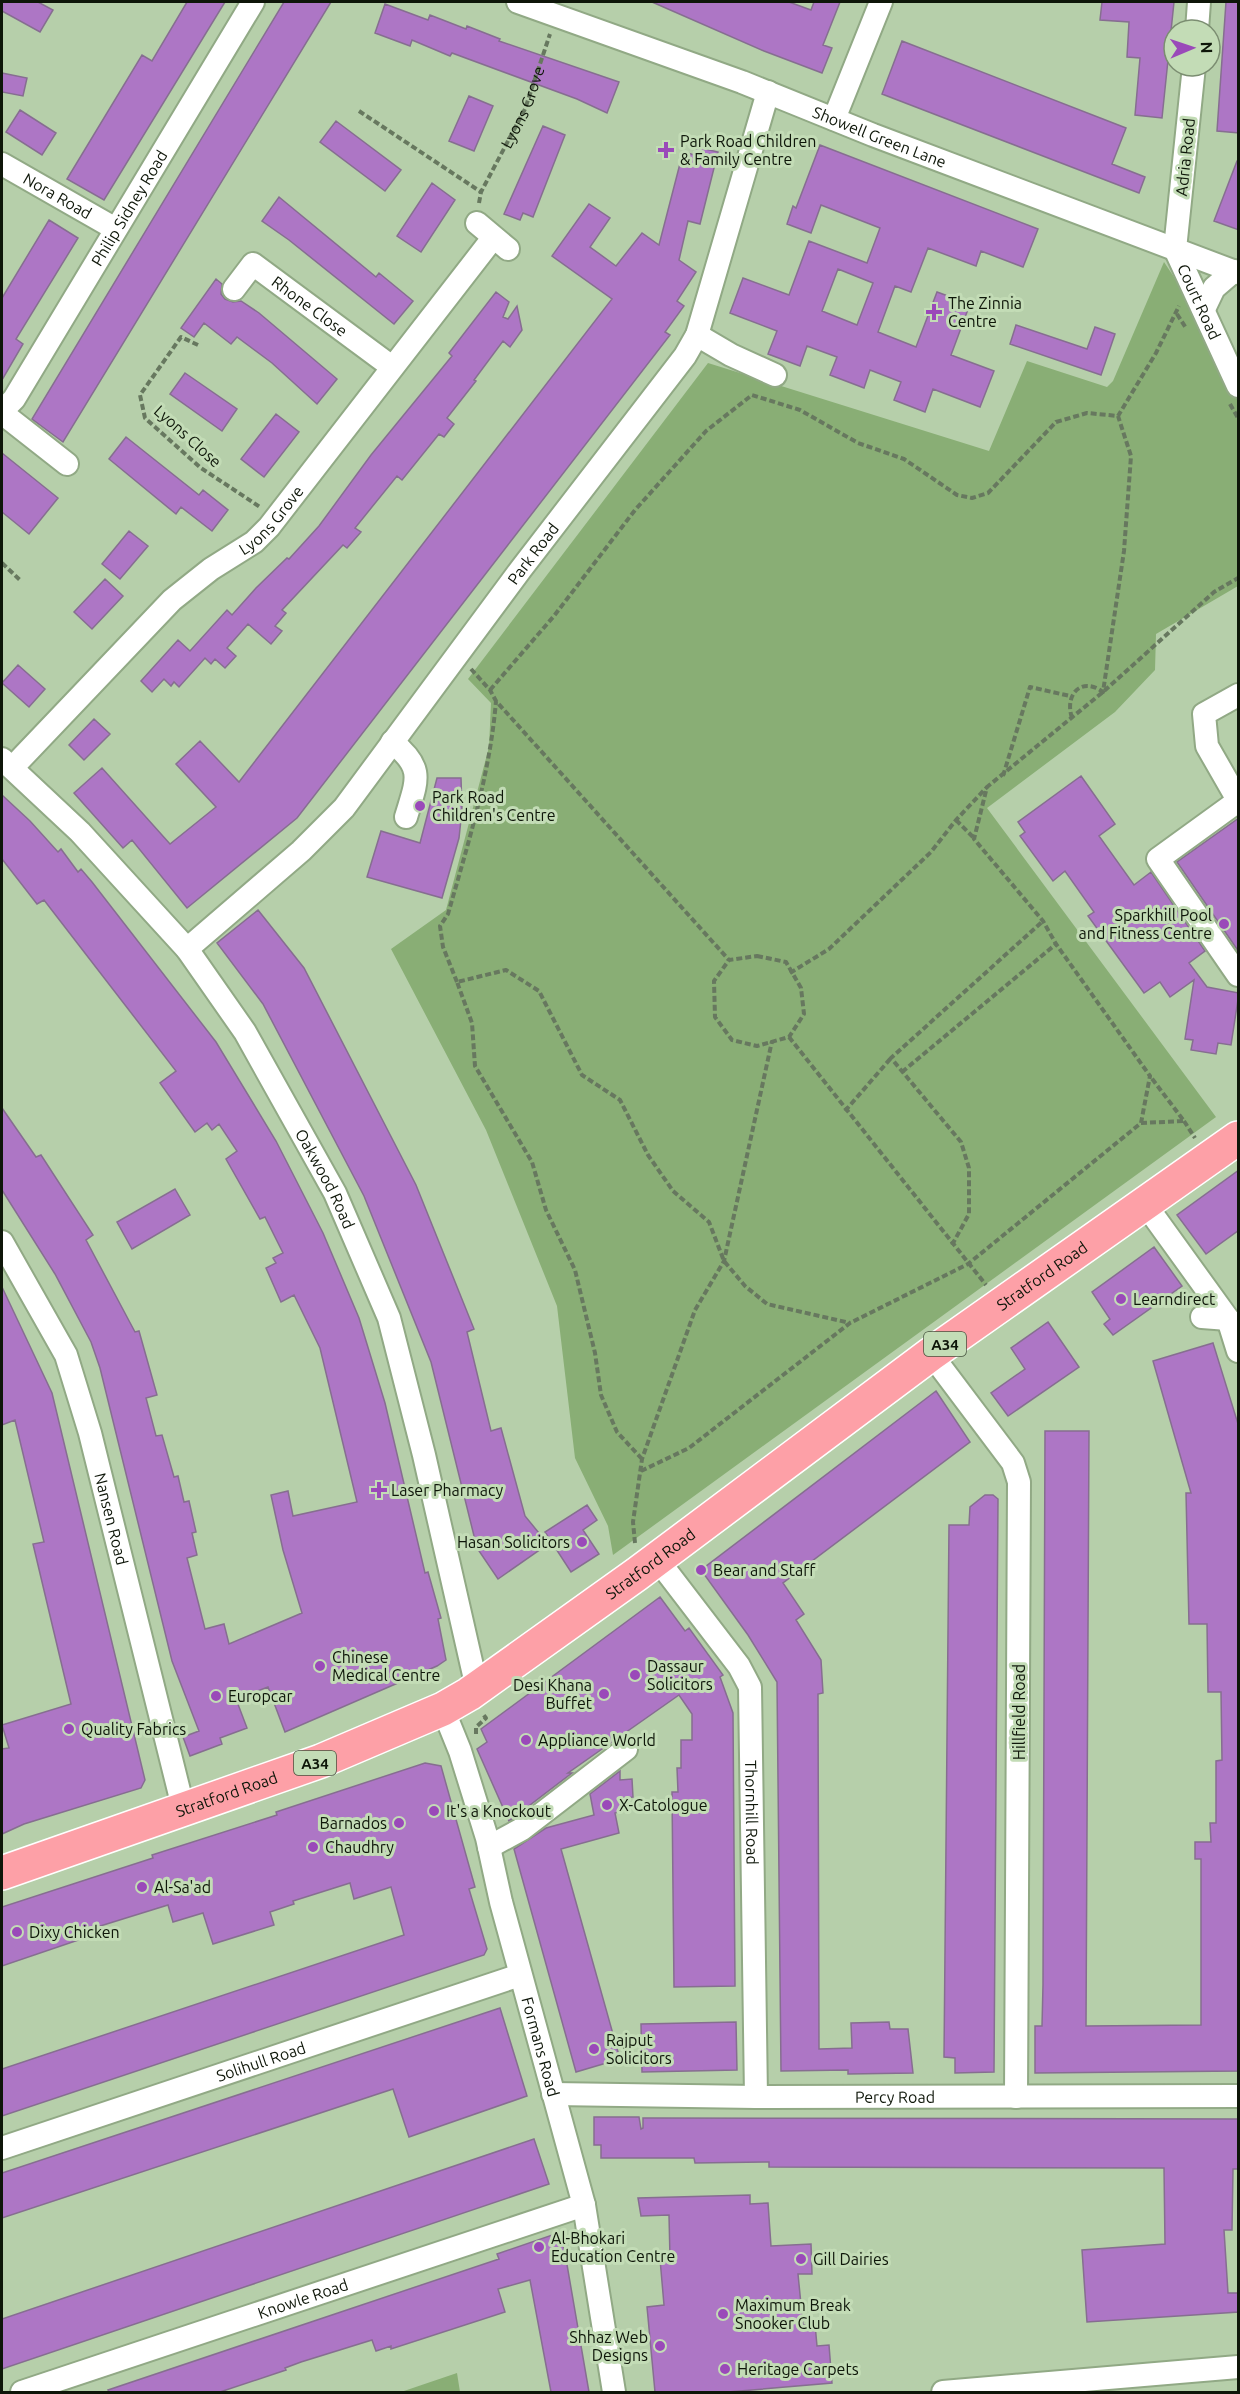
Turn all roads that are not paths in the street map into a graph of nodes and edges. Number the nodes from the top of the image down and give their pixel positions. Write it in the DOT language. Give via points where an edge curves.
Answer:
graph roads {
  1 [pos="253,2"];
  2 [pos="518,2"];
  3 [pos="881,2"];
  4 [pos="1199,2"];
  5 [pos="1198,18"];
  6 [pos="1193,78"];
  7 [pos="768,92"];
  8 [pos="834,119"];
  9 [pos="2,164"];
  10 [pos="114,228"];
  11 [pos="492,237"];
  12 [pos="1175,249"];
  13 [pos="1236,272"];
  14 [pos="234,289"];
  15 [pos="1204,309"];
  16 [pos="697,335"];
  17 [pos="392,367"];
  18 [pos="775,375"];
  19 [pos="1239,386"];
  20 [pos="2,407"];
  21 [pos="2,413"];
  22 [pos="67,464"];
  23 [pos="1239,695"];
  24 [pos="392,742"];
  25 [pos="7,764"];
  26 [pos="1239,801"];
  27 [pos="406,817"];
  28 [pos="187,949"];
  29 [pos="1239,975"];
  30 [pos="1239,1138"];
  31 [pos="1145,1204"];
  32 [pos="2,1242"];
  33 [pos="1202,1317"];
  34 [pos="1228,1319"];
  35 [pos="1239,1351"];
  36 [pos="931,1354"];
  37 [pos="647,1566"];
  38 [pos="477,1688"];
  39 [pos="443,1709"];
  40 [pos="626,1749"];
  41 [pos="184,1811"];
  42 [pos="489,1848"];
  43 [pos="2,1873"];
  44 [pos="520,1975"];
  45 [pos="553,2094"];
  46 [pos="1239,2096"];
  47 [pos="756,2097"];
  48 [pos="1016,2097"];
  49 [pos="2,2148"];
  50 [pos="584,2205"];
  51 [pos="1239,2367"];
  52 [pos="22,2392"];
  53 [pos="614,2392"];
  54 [pos="943,2392"];
  1 -- 10 [label="street, Philip Sidney Road"];
  2 -- 7 [label="street, Showell Green Lane"];
  3 -- 8 [label="street"];
  4 -- 5 [label="street"];
  6 -- 12 [label="street, Adria Road"];
  7 -- 8 [label="street, Showell Green Lane"];
  7 -- 16 [label="street, Park Road"];
  8 -- 12 [label="street, Showell Green Lane"];
  9 -- 10 [label="street, Nora Road"];
  10 -- 20 [label="street, Philip Sidney Road" via="14,399"];
  11 -- 17 [label="street, Lyons Grove"];
  12 -- 13 [label="street, Showell Green Lane"];
  12 -- 15 [label="street, Court Road"];
  13 -- 15 [label="street" via="1214,288"];
  14 -- 17 [label="street, Rhone Close" via="253,264"];
  15 -- 19 [label="street, Court Road"];
  16 -- 18 [label="street"];
  16 -- 24 [label="street, Park Road" via="660,391 521,568"];
  17 -- 25 [label="street, Lyons Grove" via="342,436 254,542 172,600"];
  21 -- 22 [label="street"];
  23 -- 26 [label="street" via="1204,714 1207,746"];
  24 -- 27 [label="street" via="410,756 416,770"];
  24 -- 28 [label="street, Park Road" via="344,808 322,831"];
  25 -- 28 [label="street, Oakwood Road" via="80,832"];
  26 -- 29 [label="street" via="1158,859"];
  28 -- 38 [label="street, Oakwood Road" via="245,1032 335,1193 389,1318"];
  30 -- 31 [label="highway, Stratford Road / A34"];
  31 -- 34 [label="street"];
  31 -- 36 [label="highway, Stratford Road / A34"];
  32 -- 41 [label="street, Nansen Road" via="66,1355 90,1433"];
  33 -- 34 [label="street"];
  34 -- 35 [label="street"];
  36 -- 37 [label="highway, Stratford Road / A34"];
  36 -- 48 [label="street, Hillfield Road" via="1013,1463 1019,1482"];
  37 -- 38 [label="highway, Stratford Road / A34"];
  37 -- 47 [label="street, Thornhill Road" via="732,1658 750,1687"];
  38 -- 39 [label="highway, Stratford Road / A34"];
  39 -- 41 [label="highway, Stratford Road / A34" via="321,1761"];
  39 -- 42 [label="street, Formans Road"];
  40 -- 42 [label="street" via="522,1829"];
  41 -- 43 [label="highway, Stratford Road / A34"];
  42 -- 44 [label="street, Formans Road"];
  44 -- 45 [label="street, Formans Road"];
  44 -- 49 [label="street, Solihull Road"];
  45 -- 47 [label="street, Percy Road"];
  45 -- 50 [label="street, Formans Road"];
  46 -- 48 [label="street, Percy Road"];
  47 -- 48 [label="street, Percy Road"];
  50 -- 52 [label="street, Knowle Road"];
  50 -- 53 [label="street, Formans Road"];
  51 -- 54 [label="street"];
}
